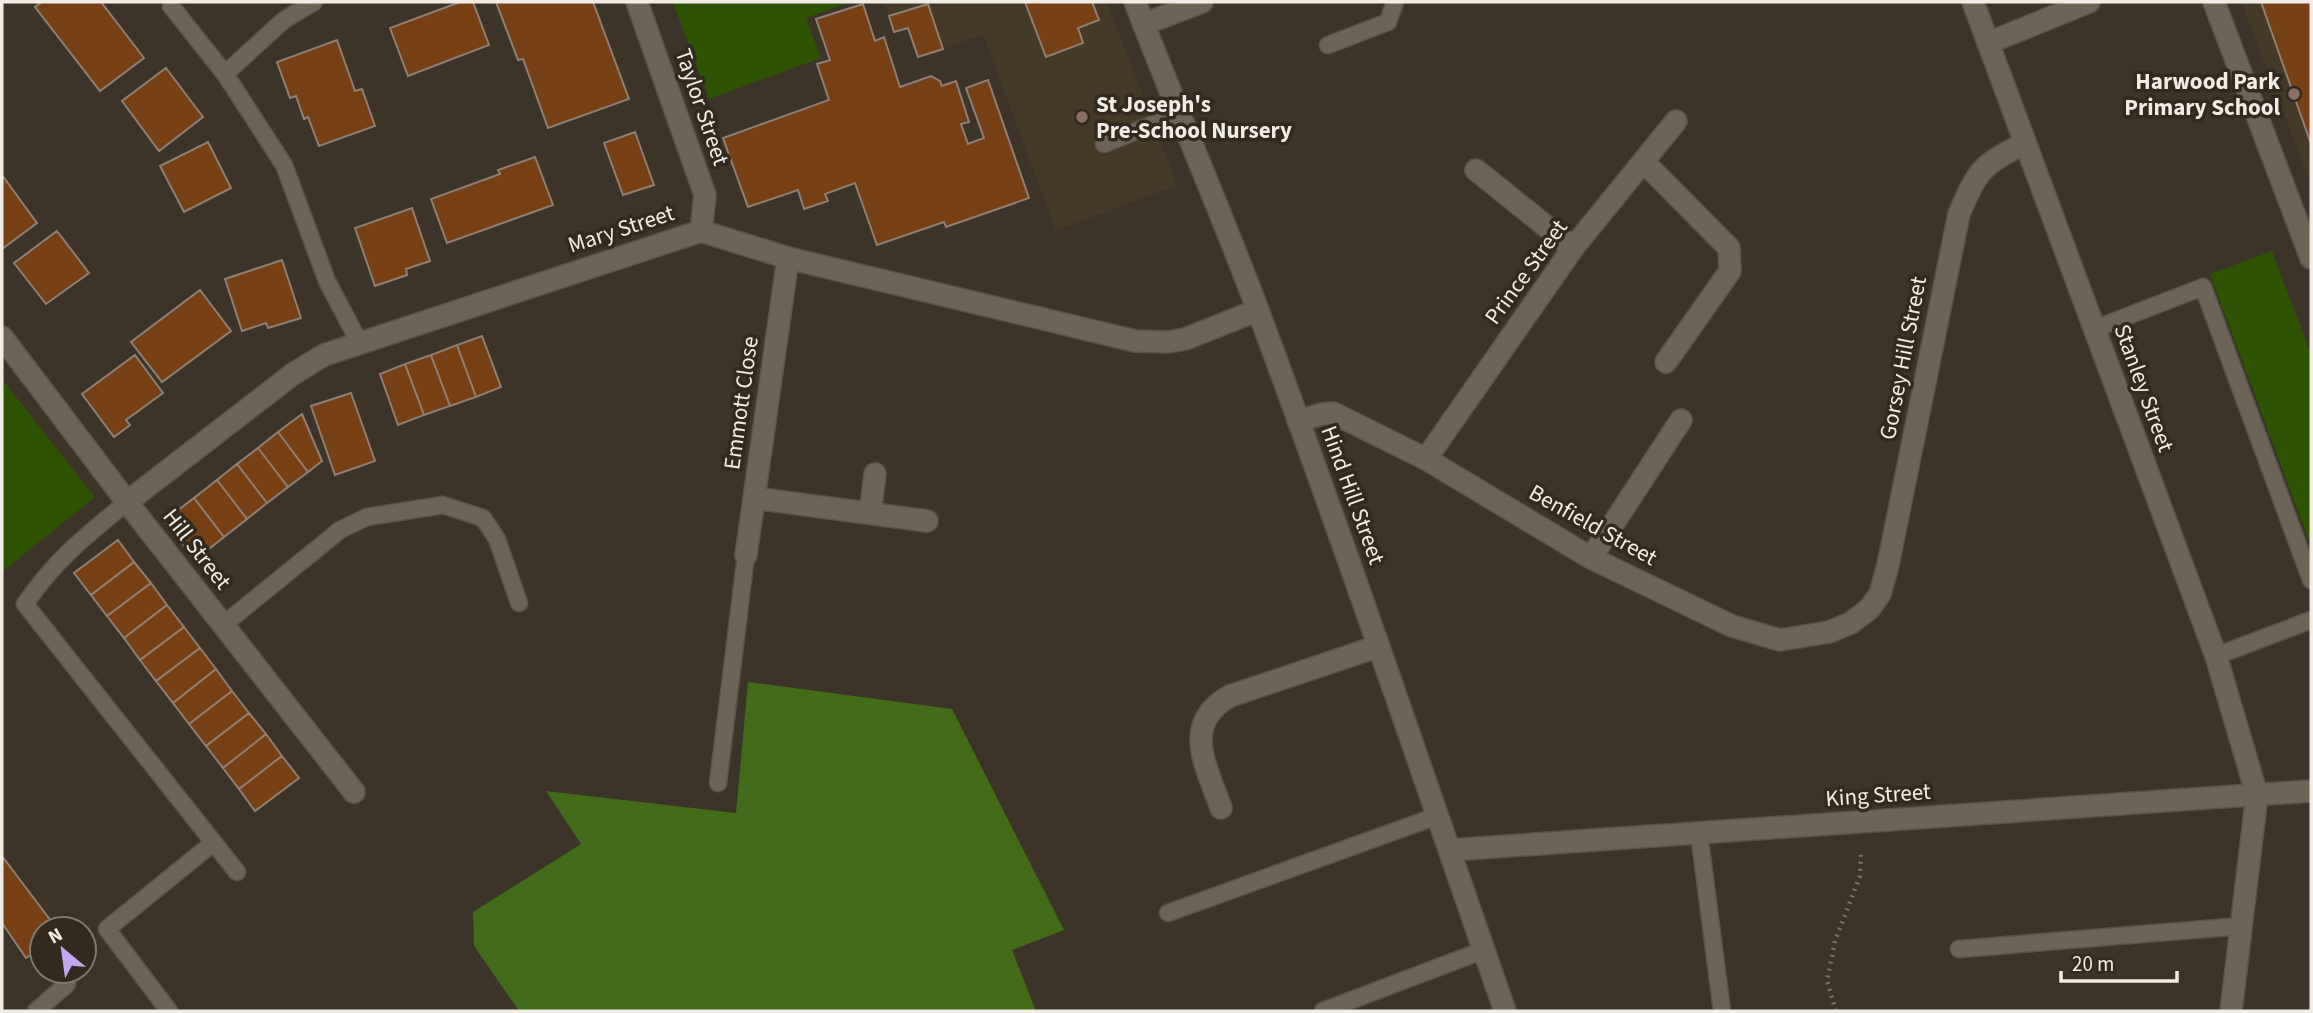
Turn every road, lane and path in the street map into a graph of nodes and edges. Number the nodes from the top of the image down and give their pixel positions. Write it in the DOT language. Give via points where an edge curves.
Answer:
graph roads {
  1 [pos="314,2"];
  2 [pos="637,2"];
  3 [pos="1135,2"];
  4 [pos="1202,2"];
  5 [pos="1395,2"];
  6 [pos="1973,2"];
  7 [pos="2089,2"];
  8 [pos="2214,2"];
  9 [pos="171,6"];
  10 [pos="1144,24"];
  11 [pos="1988,43"];
  12 [pos="1328,45"];
  13 [pos="225,74"];
  14 [pos="1178,114"];
  15 [pos="1676,121"];
  16 [pos="2025,143"];
  17 [pos="1104,144"];
  18 [pos="1644,162"];
  19 [pos="1476,170"];
  20 [pos="701,231"];
  21 [pos="1573,248"];
  22 [pos="788,258"];
  23 [pos="2311,258"];
  24 [pos="1258,310"];
  25 [pos="2094,329"];
  26 [pos="2,337"];
  27 [pos="359,342"];
  28 [pos="1666,362"];
  29 [pos="1681,420"];
  30 [pos="1298,421"];
  31 [pos="1426,459"];
  32 [pos="875,474"];
  33 [pos="754,498"];
  34 [pos="127,502"];
  35 [pos="870,513"];
  36 [pos="927,521"];
  37 [pos="746,555"];
  38 [pos="1591,558"];
  39 [pos="2311,580"];
  40 [pos="519,603"];
  41 [pos="1870,608"];
  42 [pos="2311,620"];
  43 [pos="223,625"];
  44 [pos="1379,646"];
  45 [pos="2216,656"];
  46 [pos="719,783"];
  47 [pos="2311,791"];
  48 [pos="354,792"];
  49 [pos="2257,795"];
  50 [pos="1221,808"];
  51 [pos="1437,816"];
  52 [pos="1862,822"];
  53 [pos="1699,833"];
  54 [pos="213,843"];
  55 [pos="1449,850"];
  56 [pos="237,872"];
  57 [pos="1168,913"];
  58 [pos="2242,926"];
  59 [pos="1959,949"];
  60 [pos="1483,950"];
  61 [pos="66,985"];
  62 [pos="36,1011"];
  63 [pos="169,1011"];
  64 [pos="1323,1011"];
  65 [pos="1505,1011"];
  66 [pos="1722,1011"];
  67 [pos="1836,1011"];
  68 [pos="2231,1011"];
  1 -- 13 [label="lane" via="285,20"];
  2 -- 20 [label="street, Taylor Street" via="705,195"];
  3 -- 10 [label="street, Hind Hill Street"];
  4 -- 10 [label="street"];
  5 -- 12 [label="lane" via="1388,22"];
  6 -- 11 [label="street, Stanley Street"];
  7 -- 11 [label="street"];
  8 -- 23 [label="street"];
  9 -- 13 [label="lane"];
  10 -- 14 [label="street, Hind Hill Street"];
  11 -- 16 [label="street, Stanley Street"];
  13 -- 27 [label="lane" via="284,165 327,281"];
  14 -- 17 [label="lane"];
  14 -- 24 [label="street, Hind Hill Street"];
  15 -- 18 [label="street, Prince Street"];
  16 -- 25 [label="street, Stanley Street"];
  16 -- 41 [label="street, Gorsey Hill Street" via="1987,164 1971,185 1959,214 1888,565 1880,594"];
  18 -- 21 [label="street, Prince Street"];
  18 -- 28 [label="street" via="1729,248 1730,271"];
  19 -- 21 [label="street"];
  20 -- 22 [label="street, Mary Street"];
  20 -- 27 [label="street, Mary Street"];
  21 -- 31 [label="street, Prince Street"];
  22 -- 24 [label="street, Mary Street" via="1135,341 1185,338"];
  22 -- 33 [label="street, Emmott Close"];
  24 -- 30 [label="street, Hind Hill Street"];
  25 -- 39 [label="lane" via="2203,287"];
  25 -- 45 [label="street, Stanley Street"];
  26 -- 34 [label="street, Hill Street"];
  27 -- 34 [label="street, Mary Street" via="324,355 293,374"];
  29 -- 38 [label="street"];
  30 -- 31 [label="street, Benfield Street" via="1333,413"];
  30 -- 44 [label="street, Hind Hill Street"];
  31 -- 38 [label="street, Benfield Street"];
  32 -- 35 [label="street"];
  33 -- 35 [label="street"];
  33 -- 37 [label="street, Emmott Close"];
  34 -- 43 [label="street, Hill Street"];
  34 -- 54 [label="lane" via="69,549 25,604"];
  35 -- 36 [label="street"];
  37 -- 46 [label="lane"];
  38 -- 41 [label="street, Benfield Street" via="1732,626 1780,640 1829,632"];
  40 -- 43 [label="lane" via="497,539 483,518 443,505 367,517 340,530"];
  42 -- 45 [label="lane"];
  43 -- 48 [label="street, Hill Street"];
  44 -- 50 [label="street" via="1230,696 1209,713 1200,737 1201,750"];
  44 -- 51 [label="street, Hind Hill Street"];
  45 -- 49 [label="street, Stanley Street"];
  47 -- 49 [label="street, King Street"];
  49 -- 52 [label="street, King Street"];
  49 -- 58 [label="street"];
  51 -- 55 [label="street, Hind Hill Street"];
  51 -- 57 [label="lane"];
  52 -- 53 [label="street, King Street"];
  52 -- 67 [label="path" via="1860,876 1835,941 1827,981"];
  53 -- 55 [label="street, King Street"];
  53 -- 66 [label="lane"];
  54 -- 56 [label="lane"];
  54 -- 63 [label="lane" via="107,929"];
  55 -- 60 [label="street, Hind Hill Street"];
  58 -- 59 [label="lane"];
  58 -- 68 [label="street"];
  60 -- 64 [label="lane"];
  60 -- 65 [label="street, Hind Hill Street"];
  61 -- 62 [label="lane"];
}
